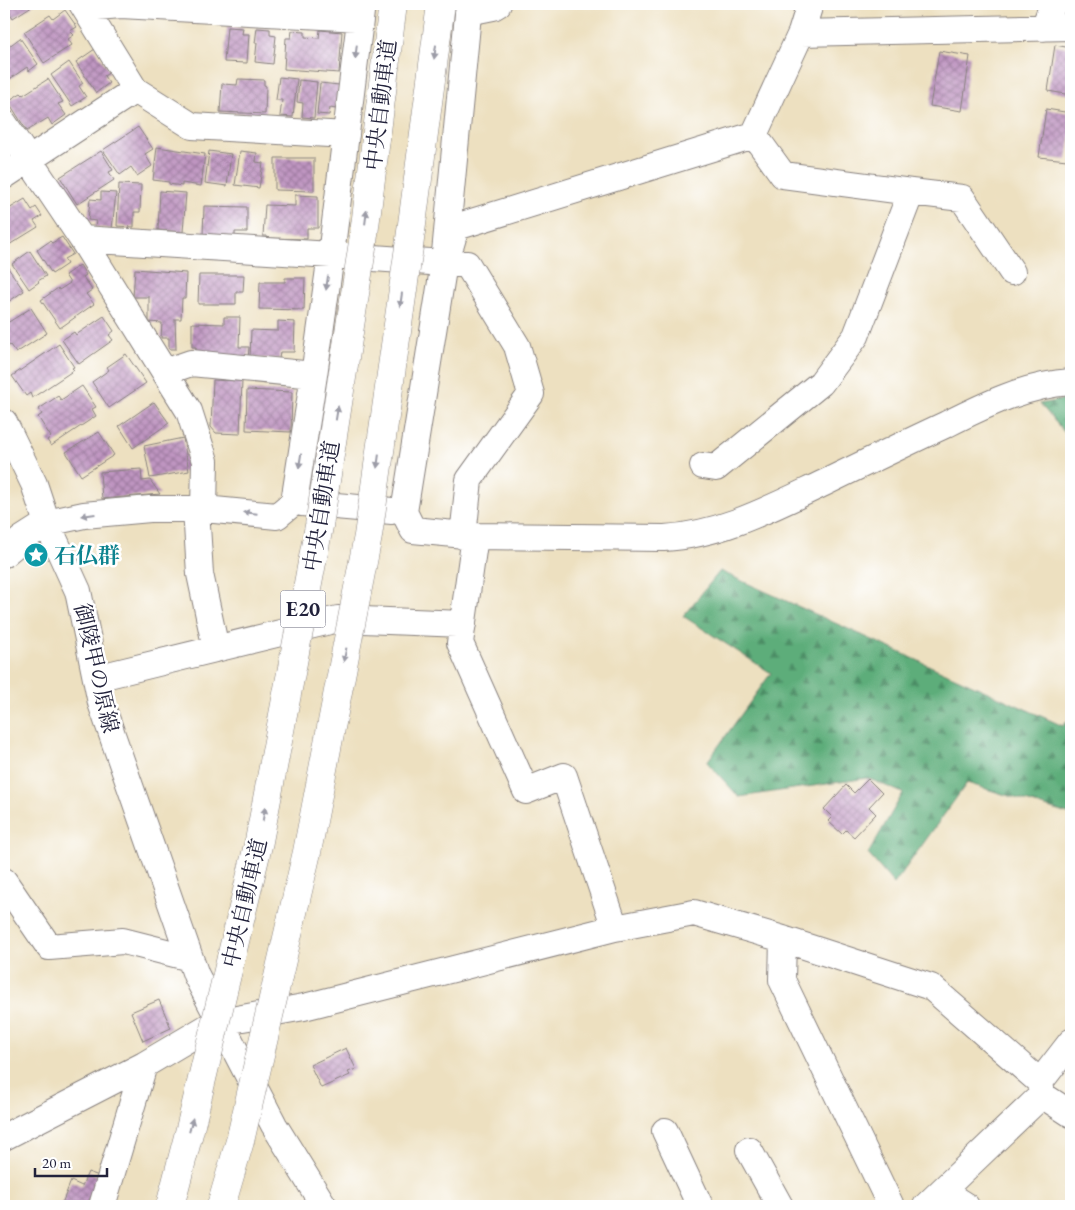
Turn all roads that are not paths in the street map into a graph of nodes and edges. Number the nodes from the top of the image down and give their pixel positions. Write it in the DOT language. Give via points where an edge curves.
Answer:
graph roads {
  1 [pos="393,4"];
  2 [pos="441,4"];
  3 [pos="498,4"];
  4 [pos="810,4"];
  5 [pos="83,6"];
  6 [pos="468,8"];
  7 [pos="361,11"];
  8 [pos="1049,16"];
  9 [pos="1071,27"];
  10 [pos="801,33"];
  11 [pos="135,90"];
  12 [pos="4,123"];
  13 [pos="346,135"];
  14 [pos="754,135"];
  15 [pos="28,160"];
  16 [pos="4,176"];
  17 [pos="911,192"];
  18 [pos="82,239"];
  19 [pos="331,255"];
  20 [pos="444,264"];
  21 [pos="1012,272"];
  22 [pos="165,372"];
  23 [pos="314,375"];
  24 [pos="1071,382"];
  25 [pos="4,422"];
  26 [pos="703,466"];
  27 [pos="294,502"];
  28 [pos="200,509"];
  29 [pos="404,512"];
  30 [pos="47,523"];
  31 [pos="469,536"];
  32 [pos="4,554"];
  33 [pos="463,624"];
  34 [pos="216,649"];
  35 [pos="96,678"];
  36 [pos="4,881"];
  37 [pos="615,928"];
  38 [pos="782,940"];
  39 [pos="193,967"];
  40 [pos="220,1022"];
  41 [pos="1071,1042"];
  42 [pos="144,1065"];
  43 [pos="1041,1088"];
  44 [pos="1071,1114"];
  45 [pos="665,1131"];
  46 [pos="4,1137"];
  47 [pos="749,1150"];
  48 [pos="934,1199"];
  49 [pos="102,1206"];
  50 [pos="170,1206"];
  51 [pos="221,1206"];
  52 [pos="324,1206"];
  53 [pos="700,1206"];
  54 [pos="780,1206"];
  55 [pos="891,1206"];
  56 [pos="966,1206"];
  50 -- 1 [label="highway, 中央自動車道 / E20, one-way, bridge" via="259,841 319,526 363,242"];
  2 -- 51 [label="highway, 中央自動車道 / E20, one-way, bridge" via="368,536 306,852 240,1141"];
  3 -- 6 [label="street"];
  4 -- 10 [label="street"];
  5 -- 7 [label="street"];
  5 -- 11 [label="street"];
  6 -- 20 [label="street"];
  7 -- 13 [label="street, one-way"];
  8 -- 9 [label="street"];
  8 -- 10 [label="street"];
  10 -- 14 [label="street"];
  11 -- 13 [label="street" via="192,126"];
  11 -- 15 [label="street"];
  12 -- 15 [label="street"];
  13 -- 19 [label="street"];
  14 -- 17 [label="street" via="783,175"];
  14 -- 20 [label="street" via="456,227"];
  15 -- 16 [label="street"];
  15 -- 18 [label="street"];
  17 -- 21 [label="street" via="962,198"];
  17 -- 26 [label="street" via="856,336 822,383 716,468"];
  18 -- 19 [label="street"];
  18 -- 22 [label="street"];
  19 -- 20 [label="street"];
  19 -- 23 [label="street, one-way"];
  20 -- 29 [label="street"];
  20 -- 31 [label="street" via="467,264 517,346 531,394 470,480"];
  22 -- 23 [label="street" via="191,363"];
  22 -- 28 [label="street" via="189,411 206,461"];
  23 -- 27 [label="street, one-way"];
  24 -- 31 [label="street" via="1025,390 988,404 788,500 706,532 664,538"];
  25 -- 30 [label="street, 御陵甲の原線" via="34,484"];
  27 -- 28 [label="street, one-way" via="277,516"];
  27 -- 29 [label="street"];
  28 -- 30 [label="street, one-way" via="150,509 84,515"];
  28 -- 34 [label="street" via="200,574"];
  29 -- 31 [label="street" via="413,530"];
  30 -- 32 [label="street"];
  30 -- 35 [label="street, 御陵甲の原線" via="78,591"];
  31 -- 33 [label="street"];
  33 -- 34 [label="street" via="338,619"];
  33 -- 37 [label="street" via="460,643 526,791 564,776"];
  34 -- 35 [label="street"];
  35 -- 39 [label="street, 御陵甲の原線" via="101,703"];
  36 -- 39 [label="street" via="49,947 123,941"];
  37 -- 38 [label="street" via="694,913"];
  37 -- 40 [label="street" via="304,1007"];
  38 -- 43 [label="street" via="931,987"];
  38 -- 55 [label="street" via="782,980"];
  39 -- 40 [label="street, 御陵甲の原線"];
  40 -- 42 [label="street"];
  40 -- 52 [label="street, 御陵甲の原線" via="274,1125"];
  41 -- 43 [label="street"];
  42 -- 46 [label="street"];
  42 -- 49 [label="street"];
  43 -- 44 [label="street"];
  43 -- 48 [label="street"];
  45 -- 53 [label="street"];
  47 -- 54 [label="street"];
  48 -- 56 [label="street"];
}
